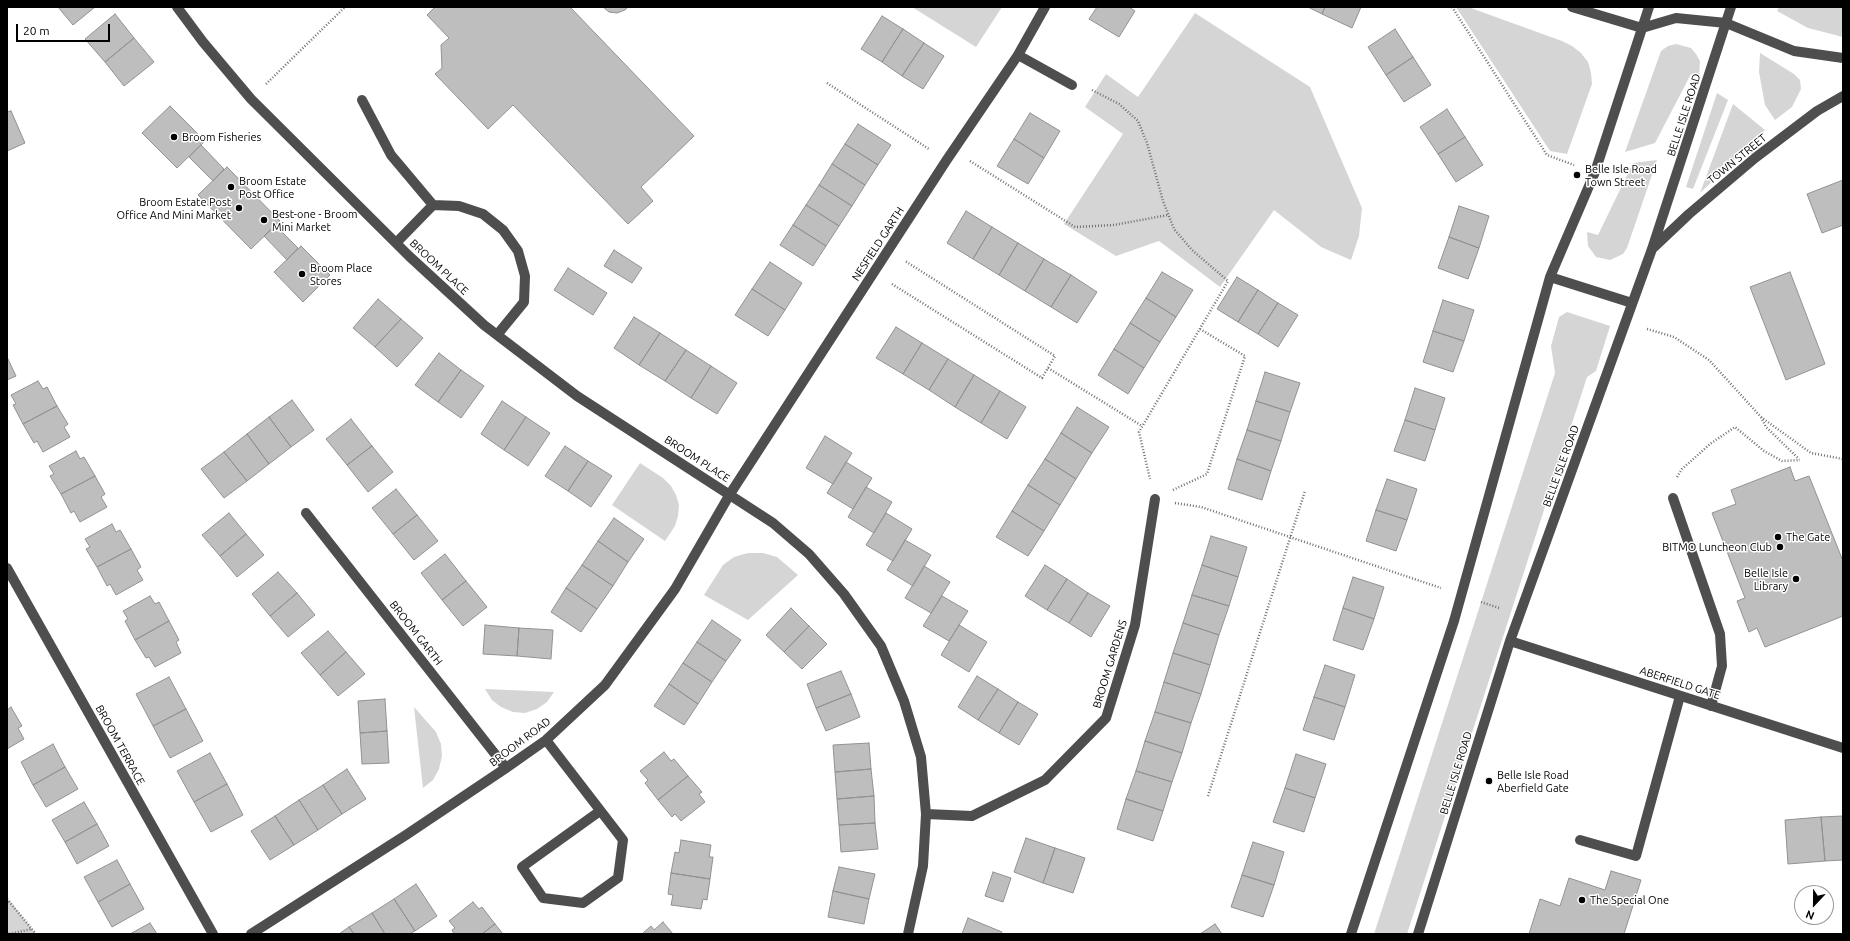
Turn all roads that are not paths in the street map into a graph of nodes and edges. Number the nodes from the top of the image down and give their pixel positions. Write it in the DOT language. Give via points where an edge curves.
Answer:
graph roads {
  1 [pos="177,7"];
  2 [pos="1045,7"];
  3 [pos="1572,7"];
  4 [pos="1649,7"];
  5 [pos="1731,7"];
  6 [pos="1726,23"];
  7 [pos="1642,28"];
  8 [pos="1018,55"];
  9 [pos="1843,58"];
  10 [pos="1072,85"];
  11 [pos="1843,96"];
  12 [pos="362,100"];
  13 [pos="433,205"];
  14 [pos="396,243"];
  15 [pos="1652,249"];
  16 [pos="1550,276"];
  17 [pos="1632,303"];
  18 [pos="497,335"];
  19 [pos="730,494"];
  20 [pos="1673,498"];
  21 [pos="1155,499"];
  22 [pos="306,513"];
  23 [pos="7,568"];
  24 [pos="1510,641"];
  25 [pos="1680,696"];
  26 [pos="1711,706"];
  27 [pos="546,740"];
  28 [pos="1843,748"];
  29 [pos="506,768"];
  30 [pos="600,811"];
  31 [pos="926,814"];
  32 [pos="1580,840"];
  33 [pos="213,934"];
  34 [pos="251,934"];
  35 [pos="908,934"];
  36 [pos="1351,934"];
  37 [pos="1418,934"];
  1 -- 14 [label="street, BROOM PLACE" via="251,99"];
  2 -- 8 [label="street, NESFIELD GARTH"];
  3 -- 7 [label="street"];
  4 -- 7 [label="street"];
  5 -- 6 [label="street, BELLE ISLE ROAD"];
  6 -- 7 [label="street" via="1676,18"];
  6 -- 9 [label="street" via="1794,51"];
  6 -- 15 [label="street, BELLE ISLE ROAD"];
  7 -- 16 [label="street" via="1595,172"];
  8 -- 10 [label="street"];
  8 -- 19 [label="street, NESFIELD GARTH" via="953,150"];
  11 -- 15 [label="street, TOWN STREET" via="1817,111 1755,158"];
  12 -- 13 [label="street" via="391,155"];
  13 -- 14 [label="street"];
  13 -- 18 [label="street" via="459,206 483,214 503,230 518,251 525,276 524,302"];
  14 -- 18 [label="street, BROOM PLACE"];
  15 -- 17 [label="street, BELLE ISLE ROAD"];
  16 -- 17 [label="street"];
  16 -- 36 [label="street" via="1461,595"];
  17 -- 24 [label="street, BELLE ISLE ROAD"];
  18 -- 19 [label="street, BROOM PLACE" via="577,396"];
  19 -- 27 [label="street, BROOM ROAD" via="674,589 605,685"];
  19 -- 31 [label="street, BROOM PLACE" via="773,523 809,554 844,594 880,646 904,700 921,757"];
  20 -- 26 [label="street" via="1720,634 1722,666"];
  21 -- 31 [label="street, BROOM GARDENS" via="1135,625 1106,718 1045,780 972,816"];
  22 -- 29 [label="street, BROOM GARTH"];
  23 -- 33 [label="street, BROOM TERRACE"];
  24 -- 25 [label="street, ABERFIELD GATE"];
  24 -- 37 [label="street, BELLE ISLE ROAD"];
  25 -- 26 [label="street, ABERFIELD GATE"];
  25 -- 32 [label="street" via="1636,856"];
  26 -- 28 [label="street, ABERFIELD GATE"];
  27 -- 29 [label="street, BROOM ROAD"];
  27 -- 30 [label="street"];
  29 -- 34 [label="street, BROOM ROAD"];
  30 -- 30 [label="street" via="623,840 618,878 583,903 543,898 522,867"];
  31 -- 35 [label="street, BROOM PLACE" via="923,866"];
}
